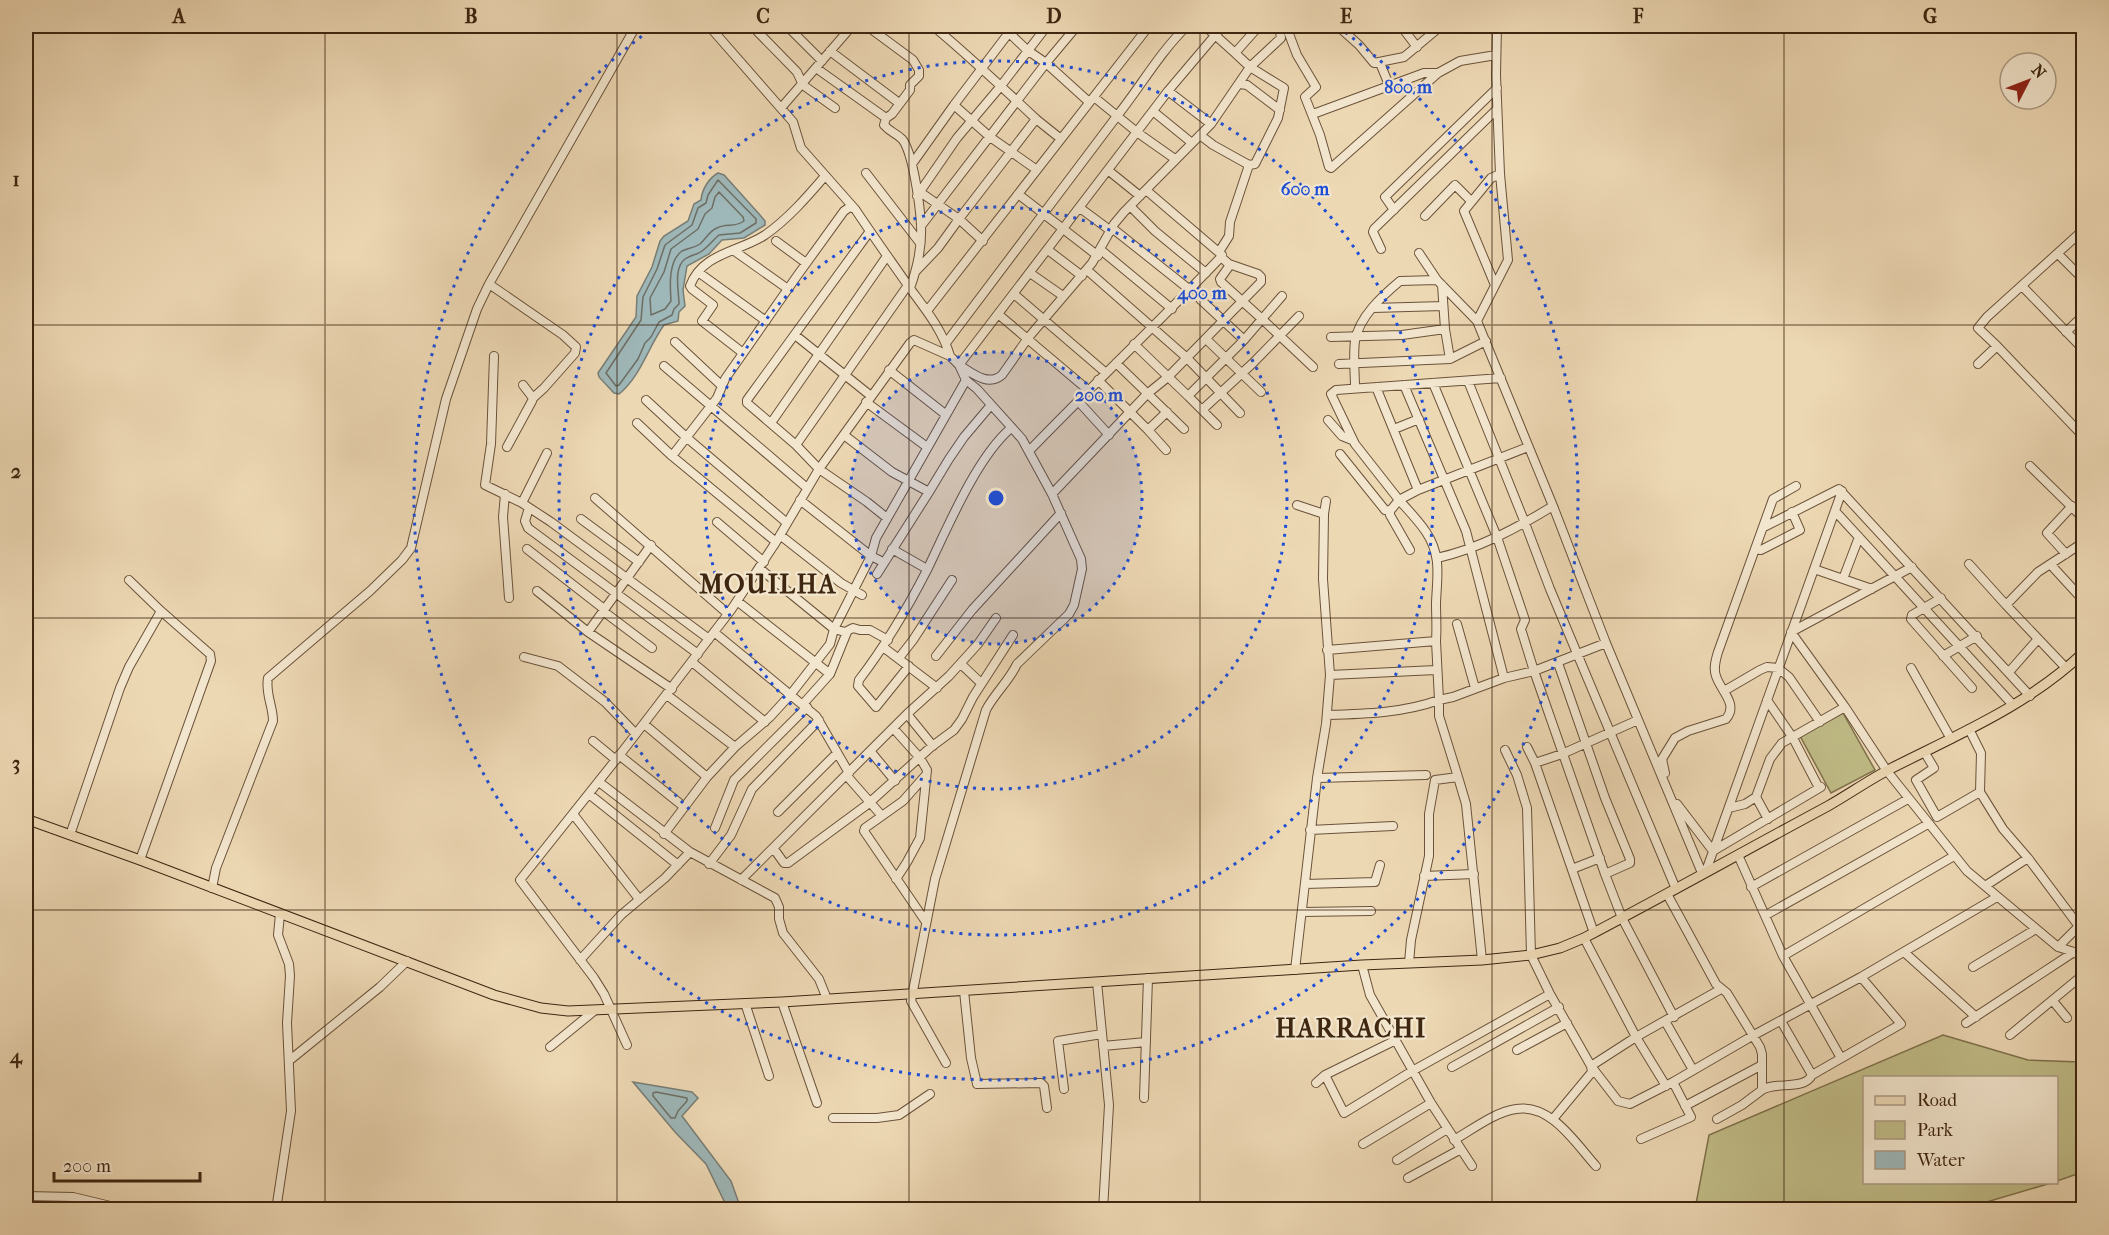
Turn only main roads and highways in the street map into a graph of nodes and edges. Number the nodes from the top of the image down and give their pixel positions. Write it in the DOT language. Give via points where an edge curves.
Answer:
graph roads {
  1 [pos="2084,652"];
  2 [pos="26,819"];
  1 -- 2 [label="main road" via="2030,696 1594,933 1532,955 1482,960 782,1002 594,1011 541,1008 494,995"];
}
